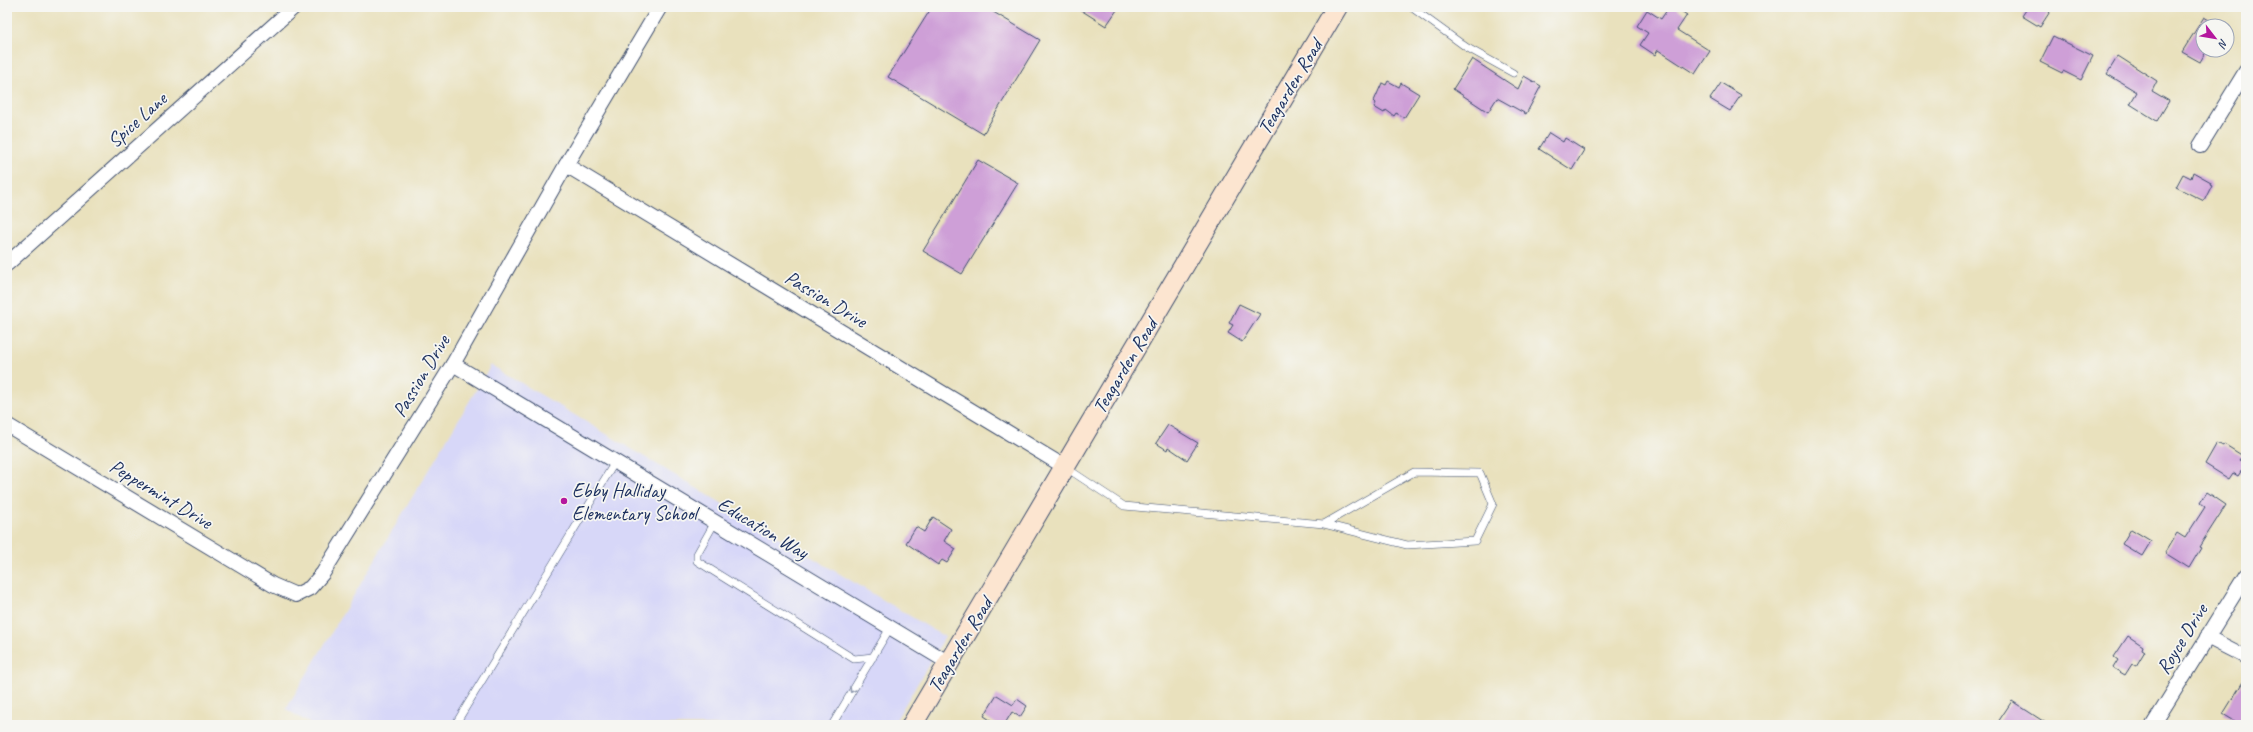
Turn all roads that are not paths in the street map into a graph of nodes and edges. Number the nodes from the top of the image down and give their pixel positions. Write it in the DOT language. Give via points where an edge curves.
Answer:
graph roads {
  1 [pos="294,7"];
  2 [pos="660,7"];
  3 [pos="1337,7"];
  4 [pos="1411,7"];
  5 [pos="2246,71"];
  6 [pos="1513,73"];
  7 [pos="2200,146"];
  8 [pos="566,165"];
  9 [pos="7,264"];
  10 [pos="453,364"];
  11 [pos="7,425"];
  12 [pos="615,462"];
  13 [pos="1065,467"];
  14 [pos="715,522"];
  15 [pos="1324,524"];
  16 [pos="2246,575"];
  17 [pos="296,594"];
  18 [pos="890,628"];
  19 [pos="2207,637"];
  20 [pos="872,657"];
  21 [pos="2246,657"];
  22 [pos="949,663"];
  23 [pos="455,725"];
  24 [pos="832,725"];
  25 [pos="912,725"];
  26 [pos="2153,725"];
  1 -- 9 [label="street, Spice Lane"];
  2 -- 8 [label="street, Passion Drive"];
  3 -- 13 [label="street, Teagarden Road"];
  4 -- 6 [label="lane" via="1466,47"];
  5 -- 7 [label="street"];
  8 -- 10 [label="street, Passion Drive"];
  8 -- 13 [label="street, Passion Drive"];
  10 -- 12 [label="street, Education Way"];
  10 -- 17 [label="street, Passion Drive" via="323,573 310,588"];
  11 -- 17 [label="street, Peppermint Drive" via="273,585"];
  12 -- 14 [label="street, Education Way"];
  12 -- 23 [label="lane"];
  13 -- 15 [label="lane" via="1124,506"];
  13 -- 22 [label="street, Teagarden Road"];
  14 -- 18 [label="street, Education Way"];
  14 -- 20 [label="lane" via="697,554 697,561 854,659"];
  15 -- 15 [label="lane" via="1407,545 1475,541 1494,504 1480,473 1414,472"];
  16 -- 19 [label="street, Royce Drive"];
  18 -- 20 [label="lane"];
  18 -- 22 [label="street, Education Way"];
  19 -- 21 [label="street"];
  19 -- 26 [label="street, Royce Drive"];
  20 -- 24 [label="lane, one-way"];
  22 -- 25 [label="street, Teagarden Road"];
}
